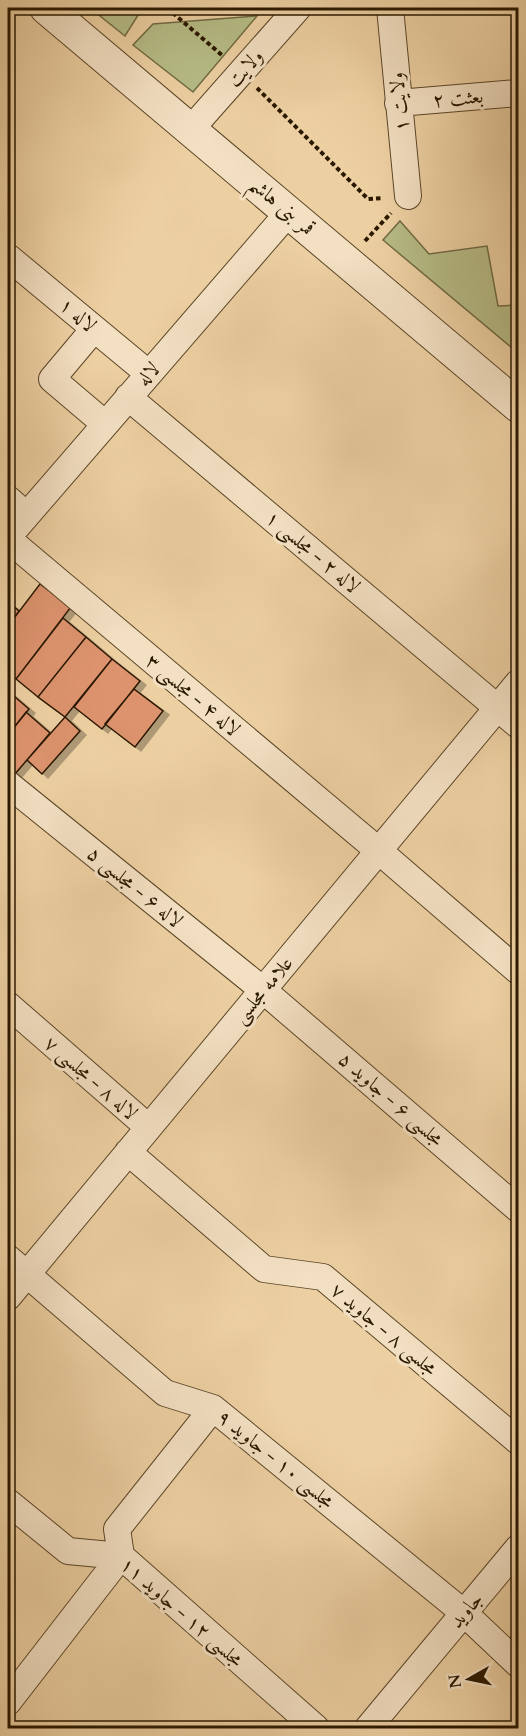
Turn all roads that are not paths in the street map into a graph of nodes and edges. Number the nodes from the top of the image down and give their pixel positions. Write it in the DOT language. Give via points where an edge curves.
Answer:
graph roads {
  1 [pos="46,8"];
  2 [pos="298,8"];
  3 [pos="390,8"];
  4 [pos="519,93"];
  5 [pos="398,103"];
  6 [pos="191,129"];
  7 [pos="408,196"];
  8 [pos="289,212"];
  9 [pos="8,257"];
  10 [pos="94,329"];
  11 [pos="149,374"];
  12 [pos="128,397"];
  13 [pos="519,406"];
  14 [pos="105,424"];
  15 [pos="17,507"];
  16 [pos="8,538"];
  17 [pos="519,683"];
  18 [pos="498,708"];
  19 [pos="519,724"];
  20 [pos="8,784"];
  21 [pos="379,850"];
  22 [pos="519,971"];
  23 [pos="263,990"];
  24 [pos="8,1005"];
  25 [pos="148,1127"];
  26 [pos="128,1152"];
  27 [pos="519,1209"];
  28 [pos="17,1266"];
  29 [pos="8,1297"];
  30 [pos="213,1408"];
  31 [pos="519,1441"];
  32 [pos="8,1502"];
  33 [pos="519,1548"];
  34 [pos="121,1556"];
  35 [pos="464,1613"];
  36 [pos="519,1664"];
  37 [pos="8,1702"];
  38 [pos="316,1728"];
  39 [pos="368,1728"];
  1 -- 6 [label="street, قمر بنی هاشم"];
  2 -- 6 [label="street, ولایت"];
  3 -- 5 [label="street, ولایت ۱"];
  4 -- 5 [label="street, بعثت ۲"];
  5 -- 7 [label="street, ولایت ۱"];
  6 -- 8 [label="street, قمر بنی هاشم"];
  8 -- 11 [label="street, لاله"];
  8 -- 13 [label="street, قمر بنی هاشم"];
  9 -- 10 [label="street, لاله ۱"];
  10 -- 11 [label="street, لاله ۱"];
  10 -- 14 [label="street" via="52,379"];
  11 -- 12 [label="street, لاله"];
  12 -- 14 [label="street, لاله"];
  12 -- 18 [label="street, لاله ۲ - مجلسی ۱"];
  14 -- 15 [label="street, لاله"];
  15 -- 16 [label="street, لاله"];
  16 -- 21 [label="street, لاله ۴ - مجلسی ۳"];
  17 -- 18 [label="street, علامه مجلسی"];
  18 -- 19 [label="street, لاله ۲ - مجلسی ۱"];
  18 -- 21 [label="street, علامه مجلسی"];
  20 -- 23 [label="street, لاله ۶ - مجلسی ۵"];
  21 -- 22 [label="street, لاله ۴ - مجلسی ۳"];
  21 -- 23 [label="street, علامه مجلسی"];
  23 -- 25 [label="street, علامه مجلسی"];
  23 -- 27 [label="street, مجلسی ۶ - جاوید ۵"];
  24 -- 25 [label="street, لاله ۸ - مجلسی ۷"];
  25 -- 26 [label="street, علامه مجلسی"];
  26 -- 28 [label="street, علامه مجلسی"];
  26 -- 31 [label="street, مجلسی ۸ - جاوید ۷" via="264,1269 323,1277"];
  28 -- 29 [label="street, علامه مجلسی"];
  28 -- 30 [label="street, مجلسی ۱۰ - جاوید ۹" via="165,1393"];
  30 -- 34 [label="street" via="117,1529"];
  30 -- 35 [label="street, مجلسی ۱۰ - جاوید ۹"];
  32 -- 34 [label="street, مجلسی ۱۲ - جاوید ۱۱" via="68,1551"];
  33 -- 35 [label="street, جاوید"];
  34 -- 37 [label="street"];
  34 -- 38 [label="street, مجلسی ۱۲ - جاوید ۱۱"];
  35 -- 36 [label="street, مجلسی ۱۰ - جاوید ۹"];
  35 -- 39 [label="street, جاوید"];
}
